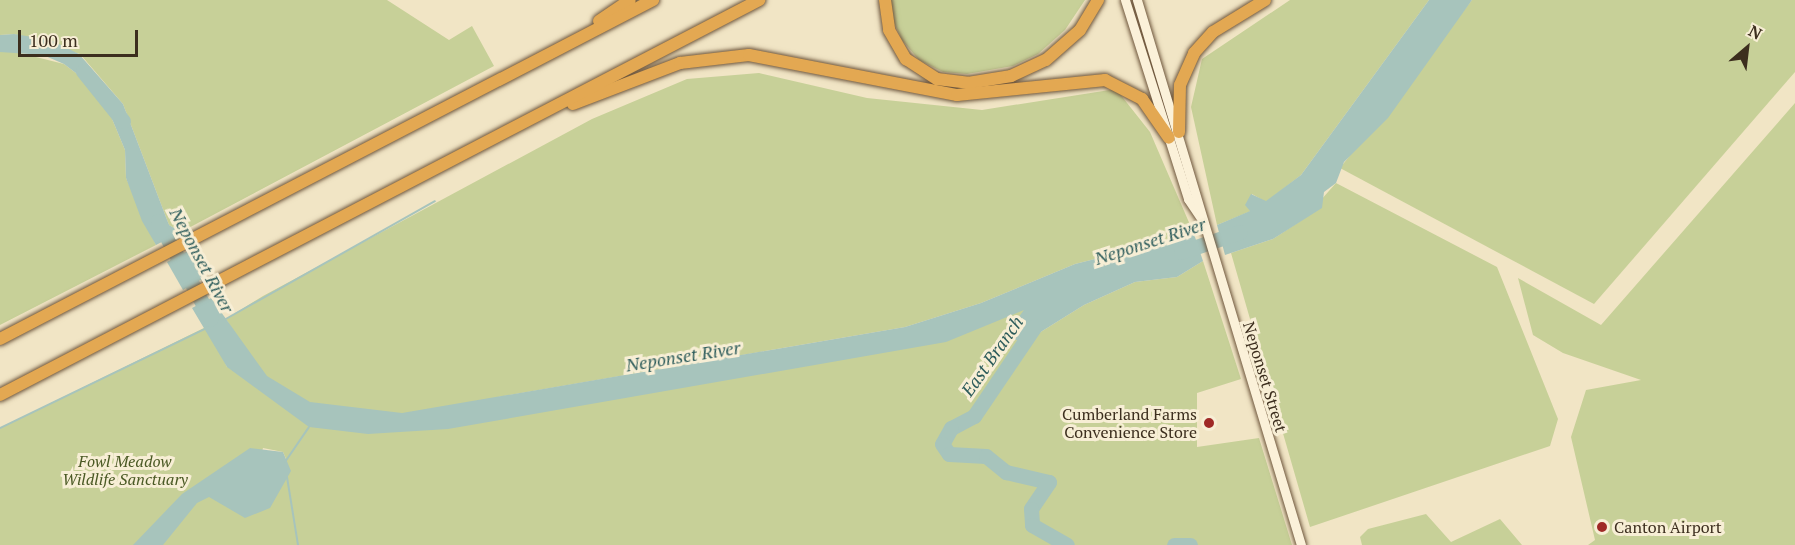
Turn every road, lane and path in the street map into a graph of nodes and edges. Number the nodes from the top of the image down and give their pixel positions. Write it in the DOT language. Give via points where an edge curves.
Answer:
graph roads {
  1 [pos="630,0"];
  2 [pos="652,0"];
  3 [pos="759,0"];
  4 [pos="885,0"];
  5 [pos="1098,0"];
  6 [pos="1125,0"];
  7 [pos="1137,0"];
  8 [pos="1265,0"];
  9 [pos="564,46"];
  10 [pos="529,119"];
  11 [pos="1174,135"];
  12 [pos="0,339"];
  13 [pos="0,395"];
  14 [pos="1301,545"];
  1 -- 9 [label="highway"];
  2 -- 9 [label="highway"];
  3 -- 10 [label="highway"];
  4 -- 5 [label="highway" via="889,30 906,59 937,79 968,83 1011,76 1046,60 1080,30"];
  6 -- 11 [label="main road, Neponset Street"];
  7 -- 11 [label="main road, Neponset Street"];
  8 -- 11 [label="highway" via="1213,32 1194,53 1180,85"];
  9 -- 12 [label="highway"];
  10 -- 11 [label="highway" via="680,63 749,55 957,95 1105,80 1142,99"];
  10 -- 13 [label="highway"];
  11 -- 14 [label="main road, Neponset Street" via="1188,199 1200,217"];
}
